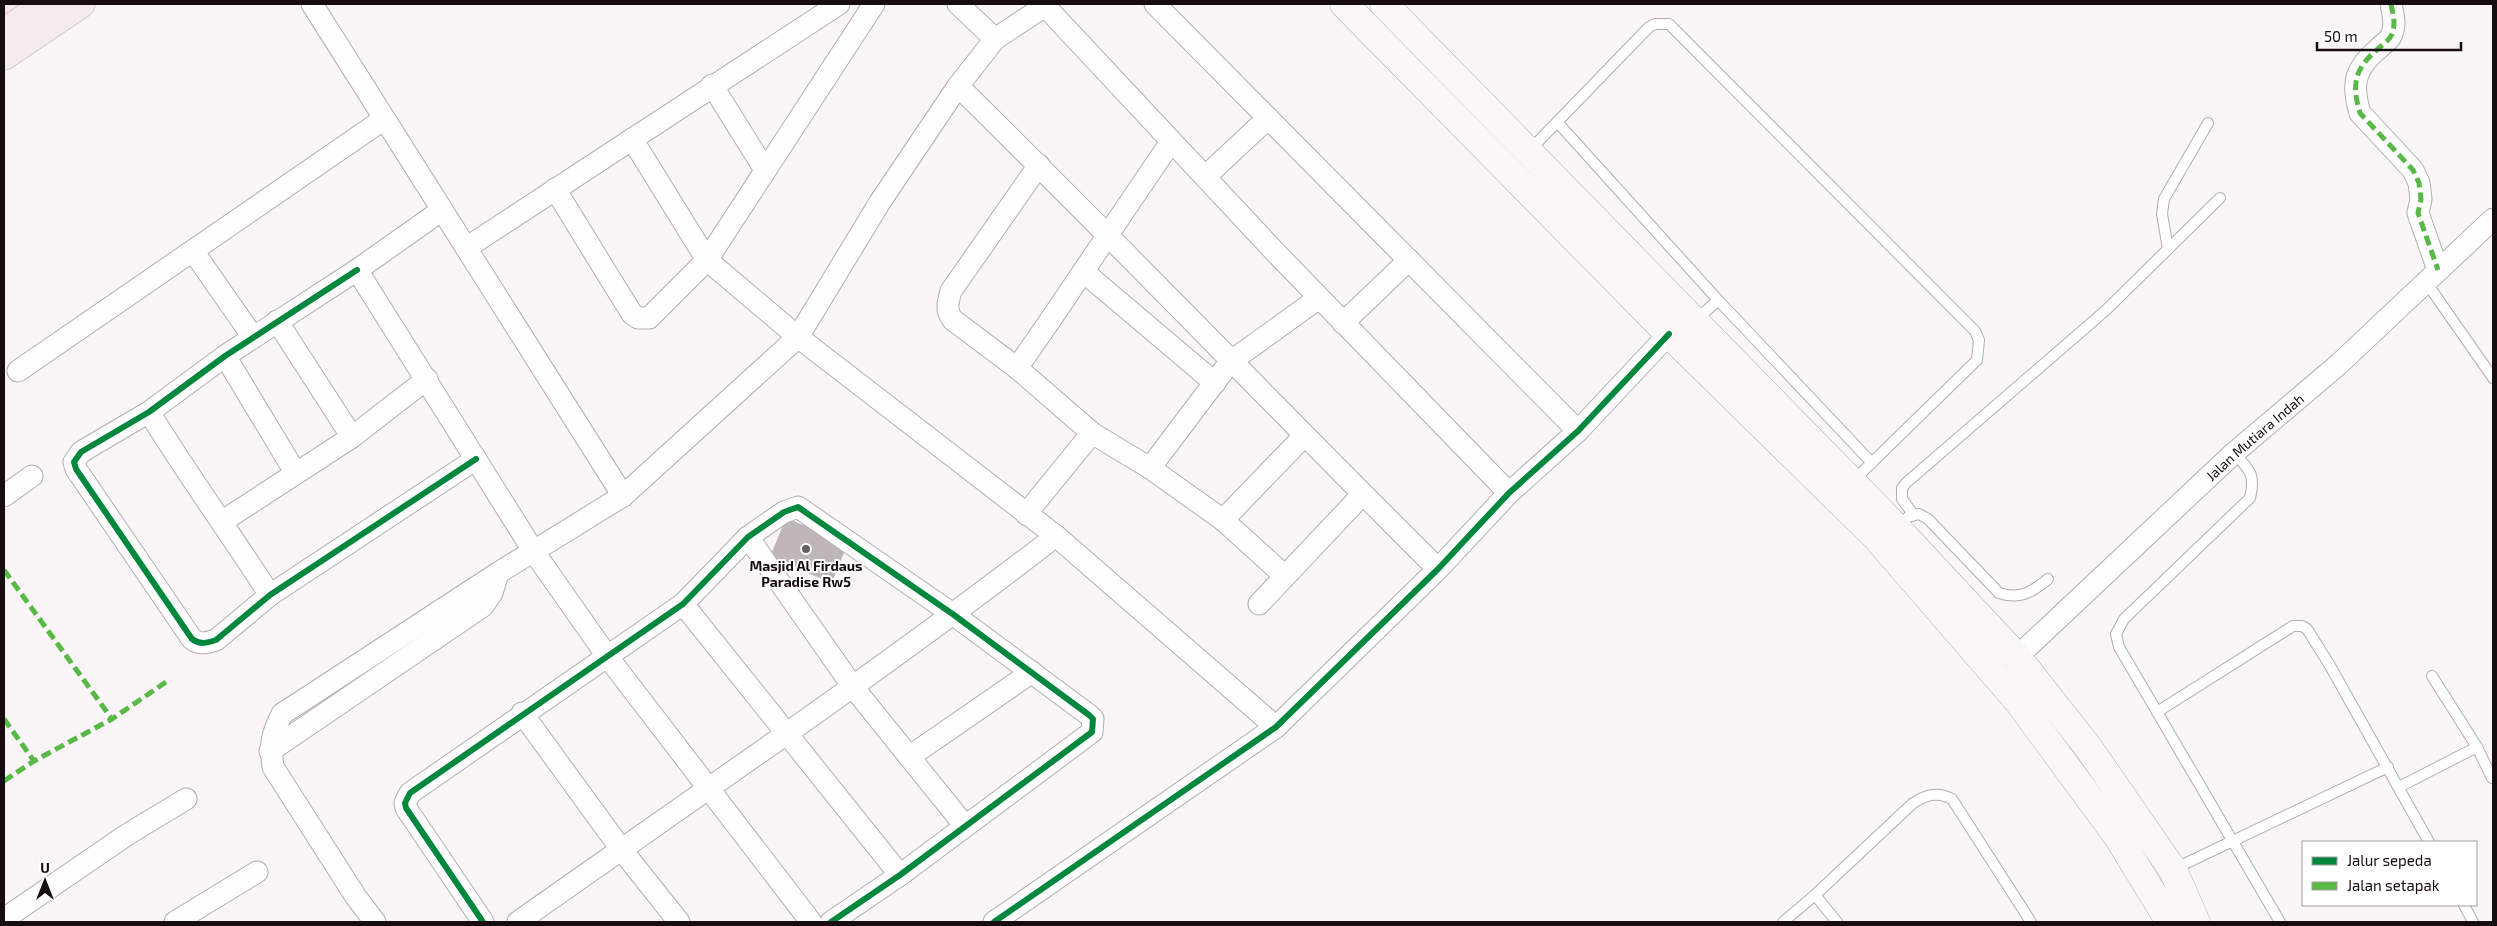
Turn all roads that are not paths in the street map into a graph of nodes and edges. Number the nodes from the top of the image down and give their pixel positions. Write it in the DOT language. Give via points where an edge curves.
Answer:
graph roads {
  1 [pos="47,4"];
  2 [pos="81,4"];
  3 [pos="312,4"];
  4 [pos="839,4"];
  5 [pos="874,4"];
  6 [pos="958,4"];
  7 [pos="1155,4"];
  8 [pos="1344,4"];
  9 [pos="1384,4"];
  10 [pos="2391,4"];
  11 [pos="1046,5"];
  12 [pos="4,32"];
  13 [pos="995,39"];
  14 [pos="4,56"];
  15 [pos="712,85"];
  16 [pos="958,86"];
  17 [pos="1268,118"];
  18 [pos="384,119"];
  19 [pos="1558,123"];
  20 [pos="2208,123"];
  21 [pos="632,138"];
  22 [pos="1171,142"];
  23 [pos="1529,152"];
  24 [pos="1039,165"];
  25 [pos="765,170"];
  26 [pos="1205,177"];
  27 [pos="555,189"];
  28 [pos="2220,198"];
  29 [pos="442,210"];
  30 [pos="2493,219"];
  31 [pos="1108,233"];
  32 [pos="466,248"];
  33 [pos="2168,249"];
  34 [pos="193,251"];
  35 [pos="707,260"];
  36 [pos="1409,260"];
  37 [pos="357,270"];
  38 [pos="1085,272"];
  39 [pos="2432,276"];
  40 [pos="1319,298"];
  41 [pos="1718,300"];
  42 [pos="277,321"];
  43 [pos="1695,322"];
  44 [pos="1343,323"];
  45 [pos="1669,334"];
  46 [pos="253,337"];
  47 [pos="798,337"];
  48 [pos="225,356"];
  49 [pos="1230,362"];
  50 [pos="1017,368"];
  51 [pos="18,371"];
  52 [pos="2493,378"];
  53 [pos="427,379"];
  54 [pos="1214,383"];
  55 [pos="149,412"];
  56 [pos="1578,431"];
  57 [pos="1092,433"];
  58 [pos="1304,436"];
  59 [pos="352,437"];
  60 [pos="2234,452"];
  61 [pos="476,459"];
  62 [pos="1872,463"];
  63 [pos="1150,468"];
  64 [pos="295,472"];
  65 [pos="32,476"];
  66 [pos="1852,482"];
  67 [pos="1509,493"];
  68 [pos="1362,495"];
  69 [pos="4,496"];
  70 [pos="623,496"];
  71 [pos="1026,514"];
  72 [pos="1222,520"];
  73 [pos="223,522"];
  74 [pos="1894,525"];
  75 [pos="1056,536"];
  76 [pos="748,537"];
  77 [pos="534,552"];
  78 [pos="1438,569"];
  79 [pos="1285,576"];
  80 [pos="2048,579"];
  81 [pos="270,594"];
  82 [pos="683,604"];
  83 [pos="1260,604"];
  84 [pos="954,615"];
  85 [pos="607,656"];
  86 [pos="2016,657"];
  87 [pos="1032,672"];
  88 [pos="2432,676"];
  89 [pos="854,687"];
  90 [pos="2157,712"];
  91 [pos="522,713"];
  92 [pos="1276,727"];
  93 [pos="786,735"];
  94 [pos="2477,747"];
  95 [pos="909,757"];
  96 [pos="2388,767"];
  97 [pos="2492,778"];
  98 [pos="2399,787"];
  99 [pos="709,790"];
  100 [pos="186,799"];
  101 [pos="2140,822"];
  102 [pos="965,826"];
  103 [pos="2118,837"];
  104 [pos="2428,841"];
  105 [pos="2231,842"];
  106 [pos="621,849"];
  107 [pos="2173,870"];
  108 [pos="257,872"];
  109 [pos="900,875"];
  110 [pos="1815,896"];
  111 [pos="2465,906"];
  112 [pos="7,917"];
  113 [pos="676,921"];
  114 [pos="175,922"];
  115 [pos="375,922"];
  116 [pos="483,922"];
  117 [pos="518,922"];
  118 [pos="811,922"];
  119 [pos="831,922"];
  120 [pos="994,922"];
  121 [pos="1783,922"];
  122 [pos="1836,922"];
  123 [pos="2031,922"];
  124 [pos="2170,922"];
  125 [pos="2196,922"];
  126 [pos="2280,922"];
  127 [pos="2474,922"];
  1 -- 12 [label="highway"];
  2 -- 14 [label="highway"];
  3 -- 18 [label="street"];
  4 -- 15 [label="street"];
  5 -- 25 [label="street"];
  6 -- 13 [label="street"];
  7 -- 17 [label="street"];
  8 -- 45 [label="main road"];
  9 -- 23 [label="main road"];
  10 -- 39 [label="street" via="2395,25 2392,37 2360,66 2356,77 2357,104 2360,113 2413,170 2419,183 2421,199 2418,213"];
  11 -- 13 [label="street"];
  11 -- 22 [label="street"];
  13 -- 16 [label="street"];
  15 -- 21 [label="street"];
  15 -- 25 [label="street"];
  16 -- 24 [label="street"];
  16 -- 47 [label="street" via="880,202"];
  17 -- 26 [label="street"];
  17 -- 36 [label="street"];
  18 -- 29 [label="street"];
  18 -- 34 [label="street"];
  19 -- 23 [label="lane"];
  19 -- 41 [label="lane"];
  19 -- 62 [label="lane" via="1649,27 1669,24 1975,331 1979,340 1977,360"];
  20 -- 33 [label="lane" via="2164,199 2162,214"];
  21 -- 27 [label="street"];
  21 -- 35 [label="street"];
  22 -- 26 [label="street"];
  22 -- 31 [label="street"];
  23 -- 43 [label="main road"];
  24 -- 31 [label="street"];
  24 -- 50 [label="street" via="951,291 947,303 953,320"];
  25 -- 35 [label="street"];
  26 -- 40 [label="street"];
  27 -- 32 [label="street"];
  27 -- 35 [label="street" via="632,314 638,318 649,318"];
  28 -- 33 [label="lane"];
  29 -- 32 [label="street"];
  29 -- 37 [label="street"];
  30 -- 39 [label="street, Jalan Mutiara Indah"];
  31 -- 38 [label="street"];
  31 -- 49 [label="street"];
  32 -- 70 [label="street"];
  33 -- 74 [label="lane" via="2097,317 1906,483"];
  34 -- 46 [label="street"];
  34 -- 51 [label="street"];
  35 -- 47 [label="street"];
  36 -- 44 [label="street"];
  36 -- 56 [label="street"];
  37 -- 42 [label="street"];
  37 -- 53 [label="street"];
  38 -- 50 [label="street"];
  38 -- 54 [label="street"];
  39 -- 52 [label="lane"];
  39 -- 60 [label="street, Jalan Mutiara Indah" via="2339,364"];
  40 -- 44 [label="street"];
  40 -- 49 [label="street"];
  41 -- 43 [label="lane"];
  41 -- 62 [label="lane"];
  42 -- 46 [label="street"];
  42 -- 59 [label="street"];
  43 -- 66 [label="main road"];
  44 -- 67 [label="street"];
  45 -- 56 [label="street"];
  45 -- 74 [label="main road"];
  46 -- 48 [label="street"];
  47 -- 70 [label="street"];
  47 -- 71 [label="street"];
  48 -- 55 [label="street"];
  48 -- 64 [label="street"];
  49 -- 54 [label="street"];
  49 -- 58 [label="street"];
  50 -- 57 [label="street"];
  53 -- 59 [label="street"];
  53 -- 61 [label="street"];
  54 -- 63 [label="street"];
  55 -- 73 [label="street" via="186,472"];
  55 -- 81 [label="street" via="81,452 74,462 76,469 192,639 198,643 216,640"];
  56 -- 67 [label="street"];
  57 -- 63 [label="street"];
  57 -- 71 [label="street"];
  58 -- 68 [label="street"];
  58 -- 72 [label="street"];
  59 -- 64 [label="street"];
  60 -- 86 [label="street, Jalan Mutiara Indah"];
  60 -- 90 [label="lane" via="2250,471 2254,484 2250,498 2124,619 2117,631 2119,646"];
  61 -- 77 [label="street"];
  61 -- 81 [label="street"];
  62 -- 66 [label="lane"];
  63 -- 72 [label="street"];
  64 -- 73 [label="street"];
  65 -- 69 [label="street"];
  66 -- 74 [label="main road"];
  67 -- 78 [label="street"];
  68 -- 78 [label="street"];
  68 -- 79 [label="street"];
  70 -- 77 [label="street"];
  71 -- 75 [label="street"];
  72 -- 79 [label="street"];
  73 -- 81 [label="street"];
  74 -- 80 [label="lane" via="1923,515 1999,593 2025,595"];
  74 -- 86 [label="main road"];
  74 -- 103 [label="main road"];
  75 -- 84 [label="street"];
  75 -- 92 [label="street"];
  76 -- 82 [label="street"];
  76 -- 84 [label="street" via="784,512 798,507"];
  76 -- 89 [label="street"];
  77 -- 85 [label="street"];
  77 -- 115 [label="street" via="282,714 272,733 270,751 273,768"];
  78 -- 92 [label="street"];
  79 -- 83 [label="street"];
  82 -- 85 [label="street"];
  82 -- 93 [label="street"];
  84 -- 87 [label="street"];
  84 -- 89 [label="street"];
  85 -- 91 [label="street"];
  85 -- 99 [label="street"];
  86 -- 101 [label="main road" via="2088,747"];
  87 -- 95 [label="street"];
  87 -- 102 [label="street" via="1089,714 1093,719 1092,732"];
  88 -- 94 [label="lane"];
  89 -- 93 [label="street"];
  89 -- 95 [label="street"];
  90 -- 96 [label="lane" via="2293,626 2302,626 2329,664"];
  90 -- 105 [label="lane"];
  91 -- 106 [label="street"];
  91 -- 116 [label="street" via="410,793 405,803"];
  92 -- 120 [label="street"];
  93 -- 99 [label="street"];
  93 -- 109 [label="street"];
  94 -- 97 [label="lane"];
  94 -- 98 [label="lane"];
  95 -- 102 [label="street"];
  96 -- 98 [label="lane"];
  96 -- 105 [label="lane"];
  98 -- 104 [label="lane"];
  99 -- 106 [label="street"];
  99 -- 118 [label="street"];
  100 -- 112 [label="street" via="128,834"];
  101 -- 103 [label="main road"];
  101 -- 107 [label="main road"];
  102 -- 109 [label="street"];
  103 -- 124 [label="main road"];
  105 -- 107 [label="lane"];
  105 -- 126 [label="lane"];
  106 -- 113 [label="street"];
  106 -- 117 [label="street"];
  107 -- 125 [label="main road"];
  108 -- 114 [label="street"];
  109 -- 119 [label="street"];
  110 -- 121 [label="lane"];
  110 -- 122 [label="lane"];
  110 -- 123 [label="lane" via="1912,804 1923,796 1943,794 1952,799"];
  111 -- 127 [label="lane"];
}
